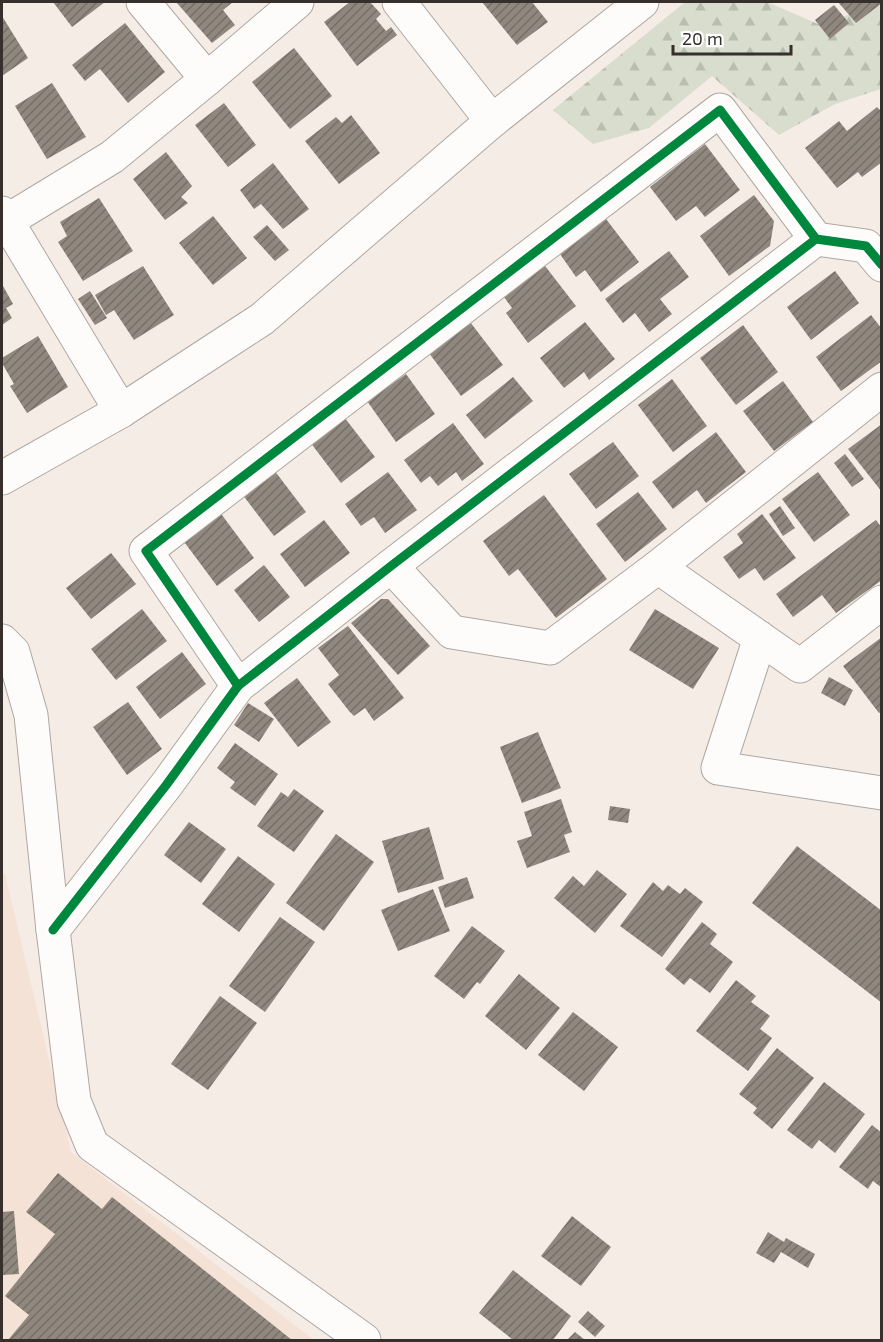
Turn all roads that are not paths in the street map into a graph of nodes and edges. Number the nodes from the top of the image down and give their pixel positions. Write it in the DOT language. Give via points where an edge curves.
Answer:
graph roads {
  1 [pos="143,2"];
  2 [pos="297,2"];
  3 [pos="399,2"];
  4 [pos="642,2"];
  5 [pos="207,79"];
  6 [pos="492,121"];
  7 [pos="3,219"];
  8 [pos="816,239"];
  9 [pos="882,265"];
  10 [pos="882,389"];
  11 [pos="121,411"];
  12 [pos="2,478"];
  13 [pos="391,566"];
  14 [pos="658,567"];
  15 [pos="882,602"];
  16 [pos="760,638"];
  17 [pos="2,641"];
  18 [pos="238,686"];
  19 [pos="882,793"];
  20 [pos="53,930"];
  21 [pos="364,1341"];
  1 -- 5 [label="street"];
  2 -- 5 [label="street"];
  3 -- 6 [label="street"];
  4 -- 6 [label="street"];
  5 -- 7 [label="street" via="112,157"];
  6 -- 11 [label="street" via="262,319"];
  7 -- 11 [label="street"];
  8 -- 9 [label="street" via="866,246"];
  8 -- 13 [label="street"];
  8 -- 18 [label="street" via="720,110 165,536 146,551"];
  10 -- 14 [label="street"];
  11 -- 12 [label="street"];
  13 -- 14 [label="street" via="452,632 550,648"];
  13 -- 18 [label="street"];
  14 -- 16 [label="street"];
  15 -- 16 [label="street" via="800,666"];
  16 -- 19 [label="street" via="718,768"];
  17 -- 20 [label="street" via="14,652 31,715"];
  18 -- 20 [label="street"];
  20 -- 21 [label="street" via="74,1101 92,1145"];
}
